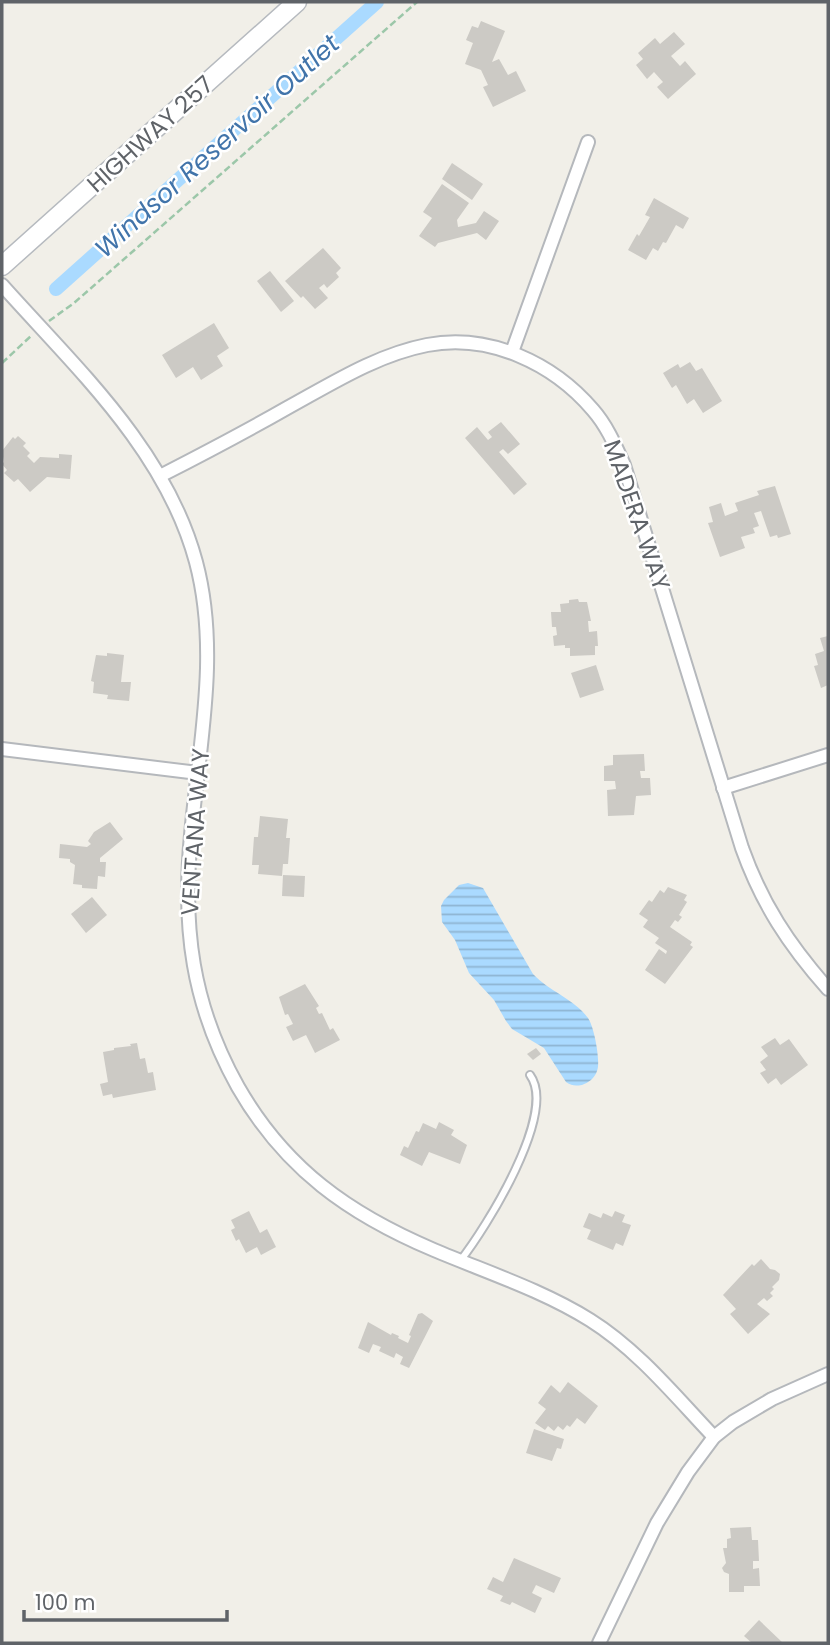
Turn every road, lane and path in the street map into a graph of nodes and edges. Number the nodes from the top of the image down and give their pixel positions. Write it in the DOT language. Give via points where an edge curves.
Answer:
graph roads {
  1 [pos="297,2"];
  2 [pos="417,2"];
  3 [pos="588,142"];
  4 [pos="2,266"];
  5 [pos="2,285"];
  6 [pos="40,328"];
  7 [pos="512,352"];
  8 [pos="2,363"];
  9 [pos="160,476"];
  10 [pos="2,749"];
  11 [pos="828,755"];
  12 [pos="198,773"];
  13 [pos="723,788"];
  14 [pos="828,989"];
  15 [pos="530,1075"];
  16 [pos="460,1261"];
  17 [pos="828,1374"];
  18 [pos="714,1437"];
  19 [pos="599,1643"];
  1 -- 4 [label="main road, HIGHWAY 257"];
  2 -- 6 [label="path"];
  3 -- 7 [label="street"];
  5 -- 6 [label="street, VENTANA WAY"];
  6 -- 8 [label="path"];
  6 -- 9 [label="street, VENTANA WAY" via="123,422"];
  7 -- 9 [label="street, MADERA WAY" via="444,343 390,355"];
  7 -- 13 [label="street, MADERA WAY" via="567,385 593,410 613,440 638,505"];
  9 -- 12 [label="street, VENTANA WAY" via="188,535 206,611 208,669"];
  10 -- 12 [label="street"];
  11 -- 13 [label="street"];
  12 -- 16 [label="street, VENTANA WAY" via="188,874 192,960 204,1006 236,1082 280,1145 324,1188 382,1226"];
  13 -- 14 [label="street, MADERA WAY" via="771,914"];
  15 -- 16 [label="lane" via="537,1086 537,1101 525,1147 487,1224"];
  16 -- 18 [label="street, VENTANA WAY" via="532,1290 605,1330"];
  17 -- 18 [label="street" via="772,1399"];
  18 -- 19 [label="street" via="657,1523"];
}
